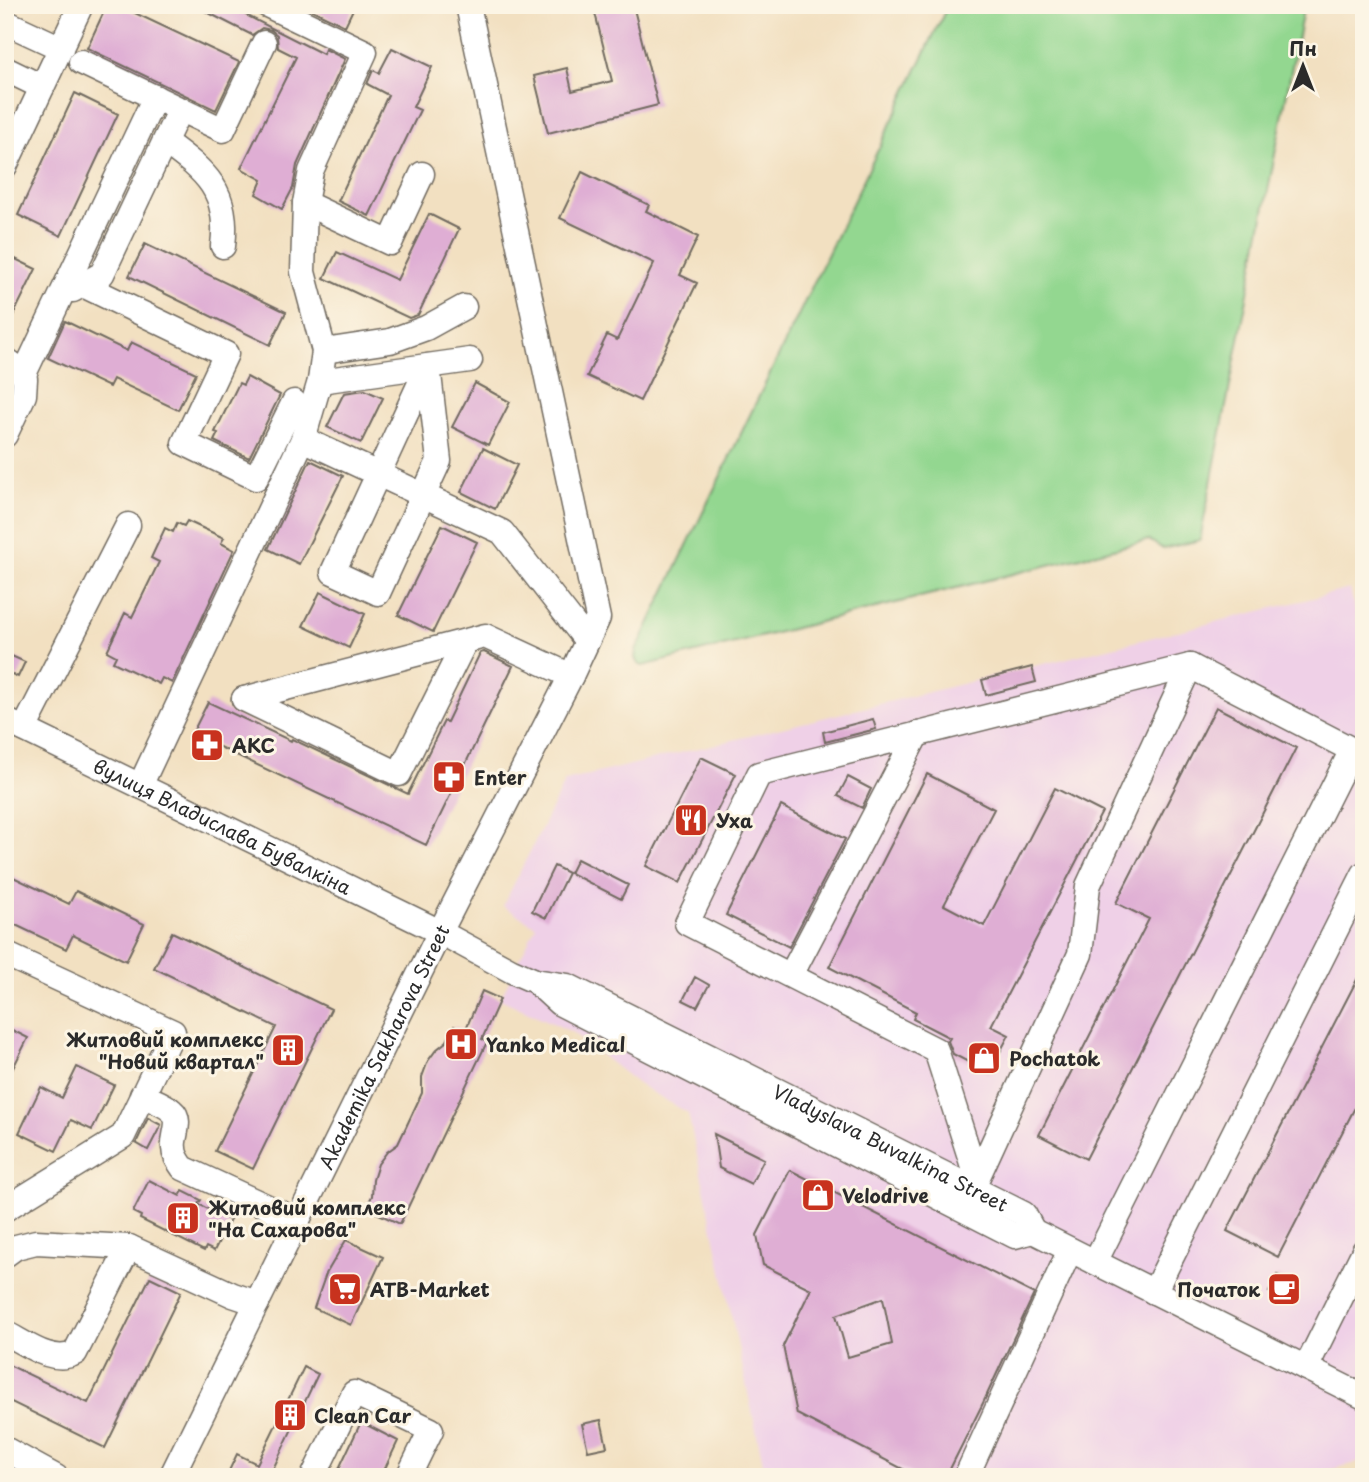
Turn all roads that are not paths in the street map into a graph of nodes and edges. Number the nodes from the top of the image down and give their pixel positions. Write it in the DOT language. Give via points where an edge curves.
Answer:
graph roads {
  1 [pos="81,5"];
  2 [pos="267,5"];
  3 [pos="468,5"];
  4 [pos="5,22"];
  5 [pos="264,43"];
  6 [pos="61,48"];
  7 [pos="81,62"];
  8 [pos="5,69"];
  9 [pos="43,87"];
  10 [pos="155,97"];
  11 [pos="180,109"];
  12 [pos="165,142"];
  13 [pos="5,166"];
  14 [pos="422,174"];
  15 [pos="304,203"];
  16 [pos="223,246"];
  17 [pos="83,285"];
  18 [pos="60,298"];
  19 [pos="464,307"];
  20 [pos="324,351"];
  21 [pos="470,360"];
  22 [pos="428,366"];
  23 [pos="14,368"];
  24 [pos="320,382"];
  25 [pos="293,402"];
  26 [pos="5,435"];
  27 [pos="303,439"];
  28 [pos="378,474"];
  29 [pos="423,495"];
  30 [pos="128,525"];
  31 [pos="587,641"];
  32 [pos="465,642"];
  33 [pos="1190,666"];
  34 [pos="571,676"];
  35 [pos="15,725"];
  36 [pos="918,734"];
  37 [pos="1358,753"];
  38 [pos="140,786"];
  39 [pos="1364,874"];
  40 [pos="440,932"];
  41 [pos="5,954"];
  42 [pos="791,975"];
  43 [pos="535,981"];
  44 [pos="142,1095"];
  45 [pos="975,1184"];
  46 [pos="5,1209"];
  47 [pos="298,1221"];
  48 [pos="1033,1231"];
  49 [pos="129,1247"];
  50 [pos="1070,1250"];
  51 [pos="1364,1251"];
  52 [pos="5,1255"];
  53 [pos="1095,1262"];
  54 [pos="1154,1292"];
  55 [pos="257,1303"];
  56 [pos="5,1333"];
  57 [pos="1306,1368"];
  58 [pos="1364,1397"];
  59 [pos="5,1450"];
  60 [pos="56,1477"];
  61 [pos="171,1477"];
  62 [pos="313,1477"];
  63 [pos="408,1477"];
  64 [pos="966,1477"];
  1 -- 6 [label="street"];
  2 -- 15 [label="street" via="365,52 311,171"];
  3 -- 31 [label="street, Akademika Sakharova Street" via="598,618"];
  4 -- 6 [label="street"];
  5 -- 11 [label="street" via="223,130"];
  6 -- 9 [label="street"];
  7 -- 10 [label="street"];
  8 -- 9 [label="street"];
  9 -- 13 [label="street"];
  10 -- 11 [label="street"];
  10 -- 18 [label="street"];
  11 -- 12 [label="street"];
  12 -- 16 [label="street" via="209,180 222,203 226,223"];
  12 -- 17 [label="street" via="102,274"];
  14 -- 15 [label="street" via="390,243"];
  15 -- 20 [label="street" via="303,272"];
  17 -- 18 [label="street"];
  17 -- 25 [label="street" via="226,354 184,443 256,478"];
  18 -- 23 [label="street"];
  19 -- 20 [label="street" via="390,341"];
  20 -- 24 [label="street"];
  21 -- 22 [label="street"];
  22 -- 24 [label="street"];
  22 -- 28 [label="street"];
  22 -- 29 [label="street" via="439,461"];
  23 -- 26 [label="street" via="24,395"];
  24 -- 27 [label="street"];
  27 -- 28 [label="street"];
  27 -- 38 [label="street"];
  28 -- 29 [label="street"];
  28 -- 29 [label="street" via="333,572 369,589 378,593"];
  29 -- 31 [label="street" via="502,532"];
  30 -- 35 [label="street"];
  31 -- 34 [label="street, Akademika Sakharova Street"];
  32 -- 32 [label="street" via="296,685 244,699 399,774"];
  32 -- 34 [label="street" via="485,636"];
  33 -- 36 [label="street"];
  33 -- 37 [label="street"];
  33 -- 45 [label="street" via="1088,886 1080,954"];
  34 -- 40 [label="street, Akademika Sakharova Street"];
  35 -- 38 [label="street, вулиця Владислава Бувалкіна"];
  36 -- 42 [label="street"];
  36 -- 42 [label="street" via="760,774 687,923"];
  37 -- 53 [label="street"];
  38 -- 40 [label="street, вулиця Владислава Бувалкіна"];
  39 -- 54 [label="street"];
  40 -- 43 [label="street, Vladyslava Buvalkina Street"];
  40 -- 47 [label="street, Akademika Sakharova Street"];
  41 -- 44 [label="street" via="173,1032"];
  42 -- 45 [label="street" via="936,1051"];
  43 -- 45 [label="street, Vladyslava Buvalkina Street" via="568,986"];
  43 -- 48 [label="street, Vladyslava Buvalkina Street" via="559,1003 1015,1236"];
  44 -- 46 [label="street" via="123,1136"];
  44 -- 47 [label="street" via="176,1114 173,1148 183,1168"];
  45 -- 48 [label="street, Vladyslava Buvalkina Street" via="1024,1214"];
  47 -- 55 [label="street, Akademika Sakharova Street"];
  48 -- 50 [label="street"];
  49 -- 52 [label="street" via="36,1242"];
  49 -- 55 [label="street"];
  49 -- 56 [label="street" via="75,1353 55,1357"];
  50 -- 53 [label="street"];
  50 -- 64 [label="street"];
  51 -- 57 [label="street"];
  53 -- 54 [label="street"];
  54 -- 57 [label="street"];
  55 -- 61 [label="street, Akademika Sakharova Street"];
  57 -- 58 [label="street"];
  59 -- 60 [label="street"];
  62 -- 63 [label="street" via="354,1393 431,1430"];
}
